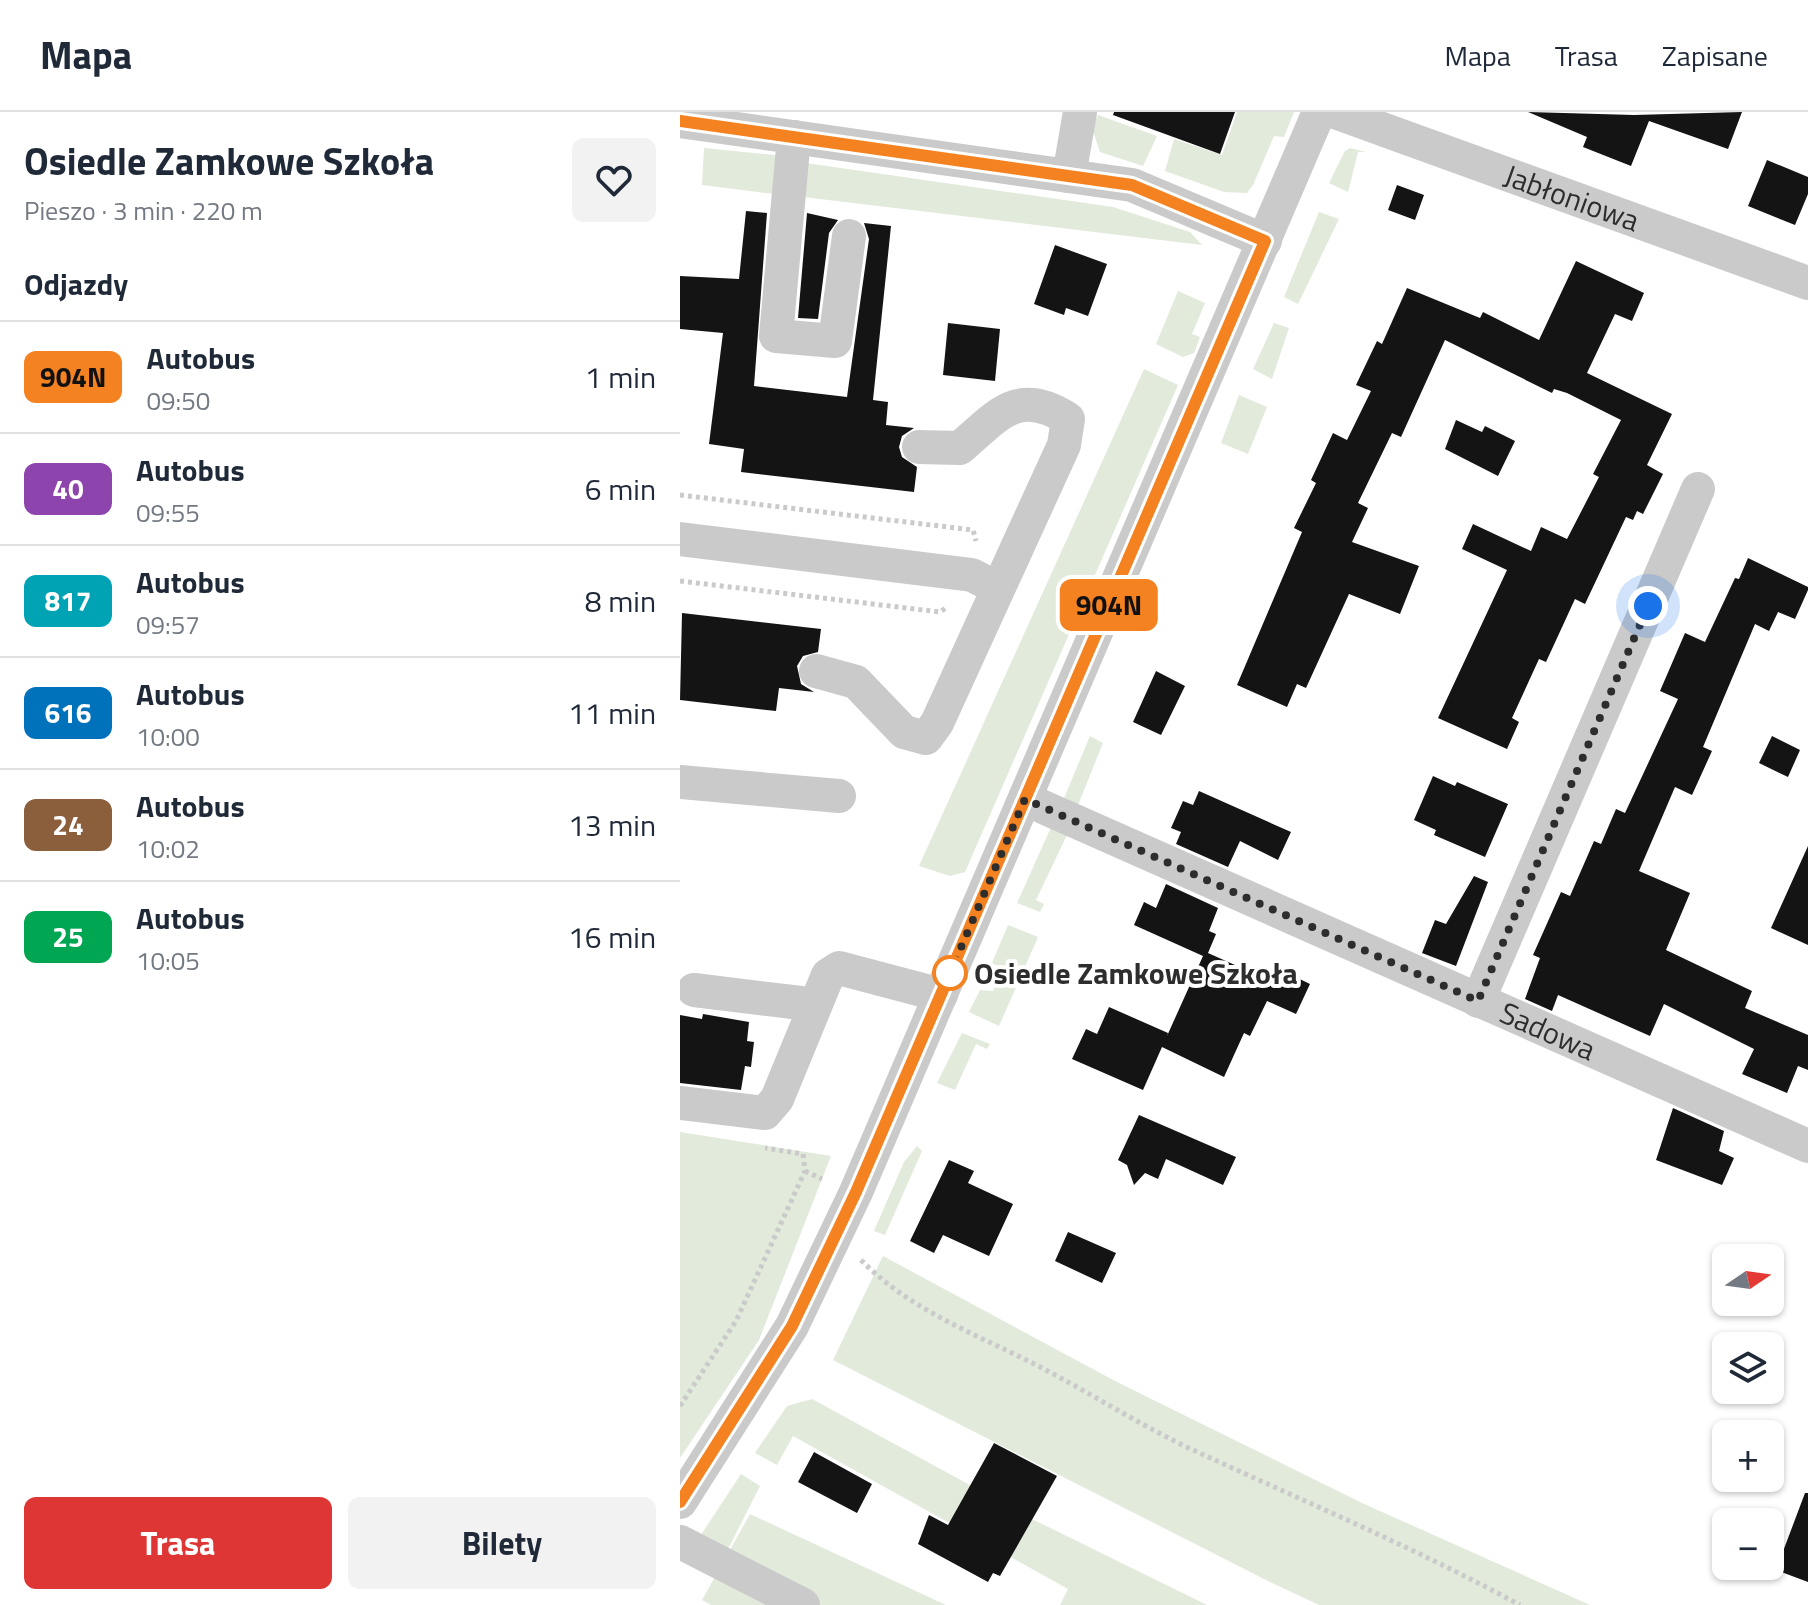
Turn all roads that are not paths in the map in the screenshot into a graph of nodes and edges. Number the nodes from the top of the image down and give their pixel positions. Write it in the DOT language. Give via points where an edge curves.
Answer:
graph roads {
  1 [pos="1080,112"];
  2 [pos="1319,112"];
  3 [pos="1335,112"];
  4 [pos="680,121"];
  5 [pos="774,127"];
  6 [pos="1069,176"];
  7 [pos="849,236"];
  8 [pos="1265,241"];
  9 [pos="1808,283"];
  10 [pos="919,447"];
  11 [pos="1698,489"];
  12 [pos="680,539"];
  13 [pos="997,588"];
  14 [pos="816,671"];
  15 [pos="680,782"];
  16 [pos="839,796"];
  17 [pos="1025,799"];
  18 [pos="694,990"];
  19 [pos="941,995"];
  20 [pos="1478,1001"];
  21 [pos="812,1008"];
  22 [pos="680,1103"];
  23 [pos="1806,1140"];
  24 [pos="680,1502"];
  25 [pos="680,1542"];
  26 [pos="803,1605"];
  1 -- 6 [label="street"];
  2 -- 8 [label="street"];
  3 -- 9 [label="street, Jabłoniowa"];
  4 -- 5 [label="street"];
  5 -- 6 [label="street"];
  5 -- 7 [label="street" via="776,336 835,341"];
  6 -- 8 [label="street" via="1132,185"];
  8 -- 17 [label="street"];
  10 -- 13 [label="street" via="960,448 1005,409 1026,403 1051,407 1068,419 1064,445"];
  11 -- 20 [label="street"];
  12 -- 13 [label="street" via="972,575"];
  13 -- 14 [label="street" via="926,738 904,732 856,682"];
  15 -- 16 [label="street"];
  17 -- 19 [label="street"];
  17 -- 20 [label="street, Sadowa"];
  18 -- 21 [label="street"];
  19 -- 21 [label="street" via="839,968 828,975"];
  19 -- 24 [label="street" via="792,1326"];
  20 -- 23 [label="street, Sadowa"];
  21 -- 22 [label="street" via="777,1099 765,1113"];
  25 -- 26 [label="street"];
}
